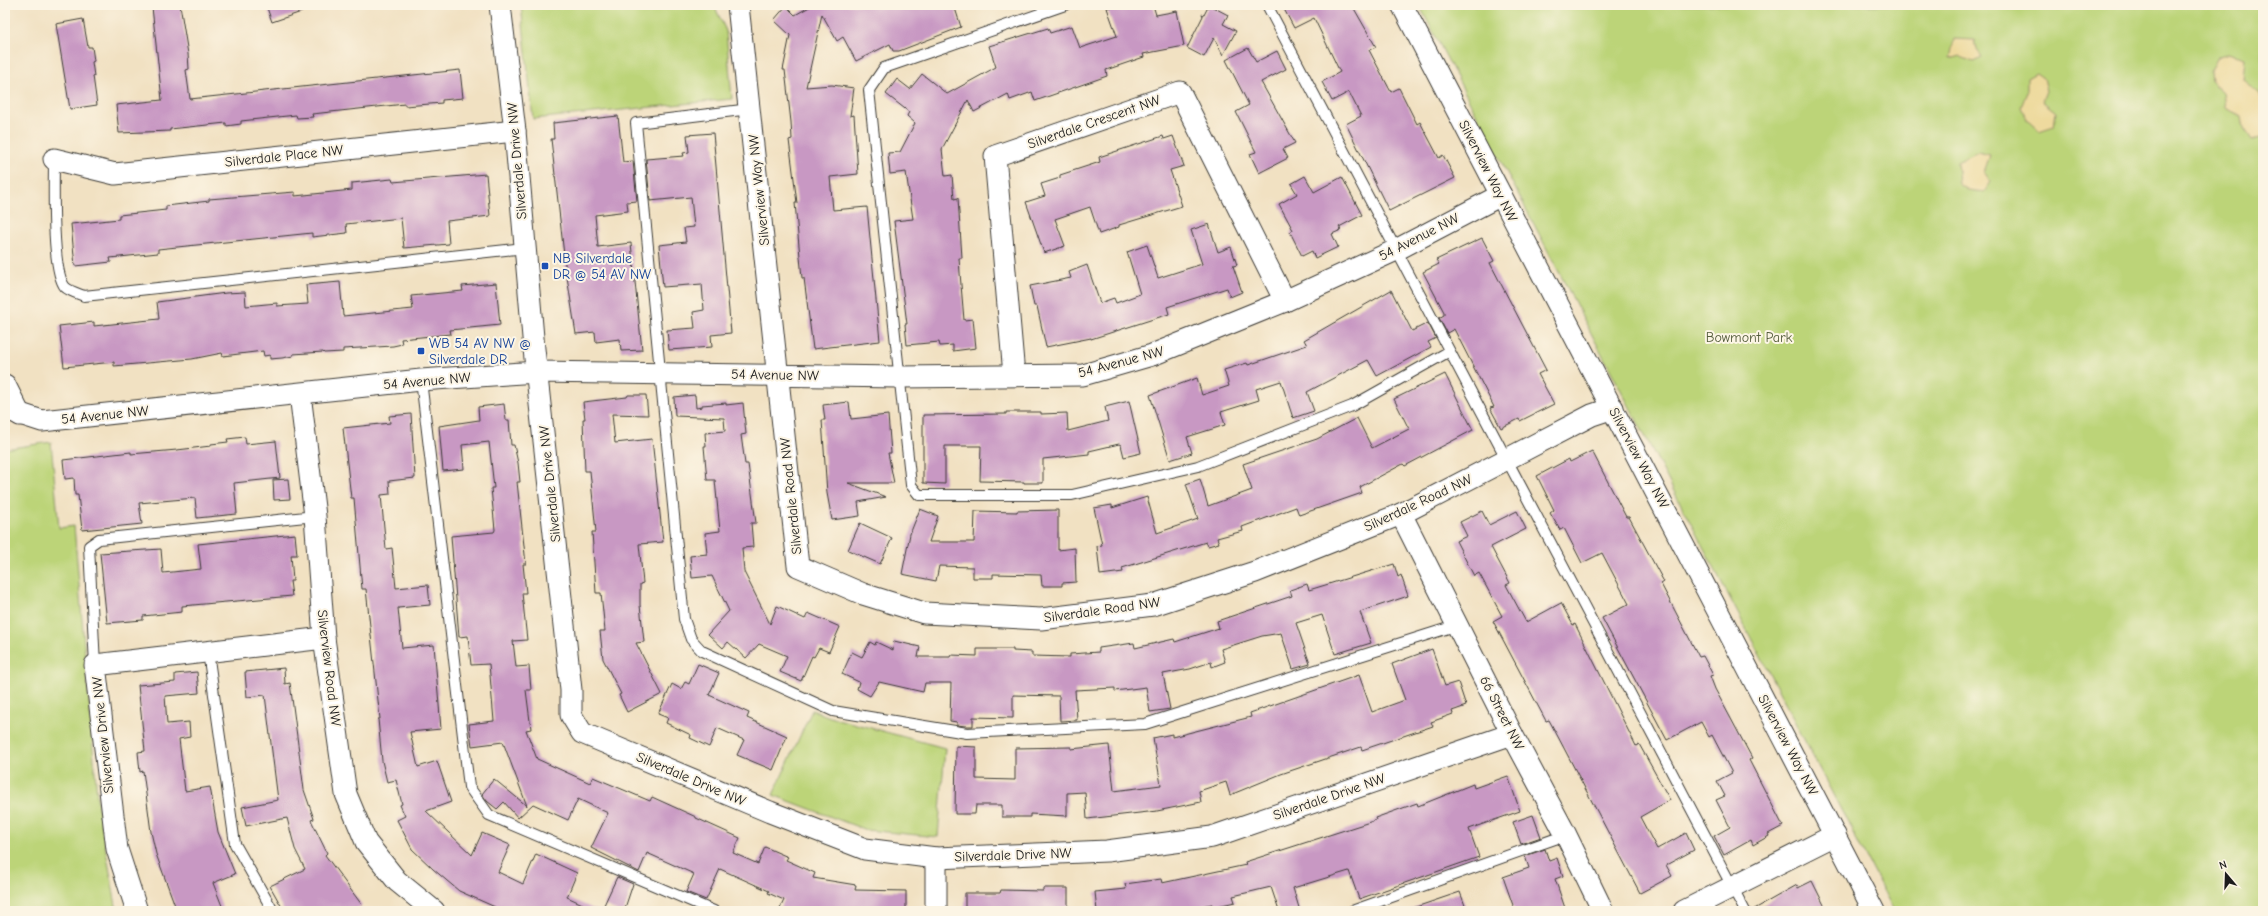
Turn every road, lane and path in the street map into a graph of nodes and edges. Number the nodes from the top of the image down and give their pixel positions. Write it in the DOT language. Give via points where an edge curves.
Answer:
graph roads {
  1 [pos="500,5"];
  2 [pos="738,5"];
  3 [pos="1065,5"];
  4 [pos="1267,5"];
  5 [pos="1402,5"];
  6 [pos="750,108"];
  7 [pos="515,131"];
  8 [pos="54,159"];
  9 [pos="1501,195"];
  10 [pos="525,248"];
  11 [pos="1396,250"];
  12 [pos="1286,301"];
  13 [pos="1448,352"];
  14 [pos="537,372"];
  15 [pos="659,373"];
  16 [pos="779,375"];
  17 [pos="1014,375"];
  18 [pos="899,377"];
  19 [pos="421,380"];
  20 [pos="5,385"];
  21 [pos="300,394"];
  22 [pos="1613,408"];
  23 [pos="13,413"];
  24 [pos="1508,460"];
  25 [pos="1401,514"];
  26 [pos="315,516"];
  27 [pos="1458,625"];
  28 [pos="324,638"];
  29 [pos="208,652"];
  30 [pos="95,665"];
  31 [pos="1512,734"];
  32 [pos="1566,835"];
  33 [pos="1835,835"];
  34 [pos="936,858"];
  35 [pos="1732,887"];
  36 [pos="138,911"];
  37 [pos="273,911"];
  38 [pos="434,911"];
  39 [pos="714,911"];
  40 [pos="936,911"];
  41 [pos="1352,911"];
  42 [pos="1603,911"];
  43 [pos="1684,911"];
  44 [pos="1745,911"];
  45 [pos="1874,911"];
  1 -- 7 [label="street, Silverdale Drive NW"];
  2 -- 6 [label="street, Silverview Way NW"];
  3 -- 18 [label="lane" via="884,68 869,90"];
  4 -- 11 [label="lane"];
  5 -- 9 [label="street, Silverview Way NW"];
  6 -- 15 [label="lane" via="636,123"];
  6 -- 16 [label="street, Silverview Way NW"];
  7 -- 8 [label="street, Silverdale Place NW" via="115,174"];
  7 -- 10 [label="street, Silverdale Drive NW"];
  8 -- 10 [label="lane" via="53,195 58,274 65,288 84,296"];
  9 -- 11 [label="street, 54 Avenue NW"];
  9 -- 22 [label="street, Silverview Way NW"];
  10 -- 14 [label="street, Silverdale Drive NW"];
  11 -- 12 [label="street, 54 Avenue NW"];
  11 -- 13 [label="lane"];
  12 -- 17 [label="street, 54 Avenue NW" via="1152,356 1083,375"];
  12 -- 17 [label="street, Silverdale Crescent NW" via="1180,92 996,156"];
  13 -- 18 [label="lane" via="1352,406 1198,466 1072,494 919,495 911,485"];
  13 -- 24 [label="lane"];
  14 -- 15 [label="street, 54 Avenue NW"];
  14 -- 19 [label="street, 54 Avenue NW"];
  14 -- 34 [label="street, Silverdale Drive NW" via="571,690 571,715 582,733 864,849"];
  15 -- 16 [label="street, 54 Avenue NW"];
  15 -- 27 [label="lane" via="684,619 691,639 702,651 833,711 967,733 1145,724"];
  16 -- 18 [label="street, 54 Avenue NW"];
  16 -- 25 [label="street, Silverdale Road NW" via="798,566 863,594 924,613 1041,619 1153,605 1255,572"];
  17 -- 18 [label="street, 54 Avenue NW"];
  19 -- 21 [label="street, 54 Avenue NW"];
  19 -- 39 [label="lane" via="468,787 489,815"];
  20 -- 23 [label="street"];
  21 -- 23 [label="street, 54 Avenue NW" via="42,421"];
  21 -- 26 [label="street, Silverview Road NW"];
  22 -- 24 [label="street, Silverdale Road NW" via="1592,415"];
  22 -- 33 [label="street, Silverview Way NW"];
  24 -- 25 [label="street, Silverdale Road NW"];
  24 -- 35 [label="lane"];
  25 -- 27 [label="street, 66 Street NW"];
  26 -- 28 [label="street, Silverview Road NW"];
  26 -- 30 [label="lane" via="99,539 89,546"];
  27 -- 31 [label="street, 66 Street NW"];
  28 -- 29 [label="street, Silverview Drive NW"];
  28 -- 38 [label="street, Silverview Road NW" via="346,794 366,842 397,881"];
  29 -- 30 [label="street, Silverview Drive NW"];
  29 -- 37 [label="lane" via="235,844"];
  30 -- 36 [label="street, Silverview Drive NW" via="117,849"];
  31 -- 32 [label="street, 66 Street NW"];
  31 -- 34 [label="street, Silverdale Drive NW" via="1212,837 1107,851"];
  32 -- 41 [label="lane"];
  32 -- 42 [label="street, 66 Street NW"];
  33 -- 35 [label="street"];
  33 -- 45 [label="street, Silverview Way NW"];
  34 -- 40 [label="street"];
  35 -- 43 [label="street"];
  35 -- 44 [label="lane"];
}
